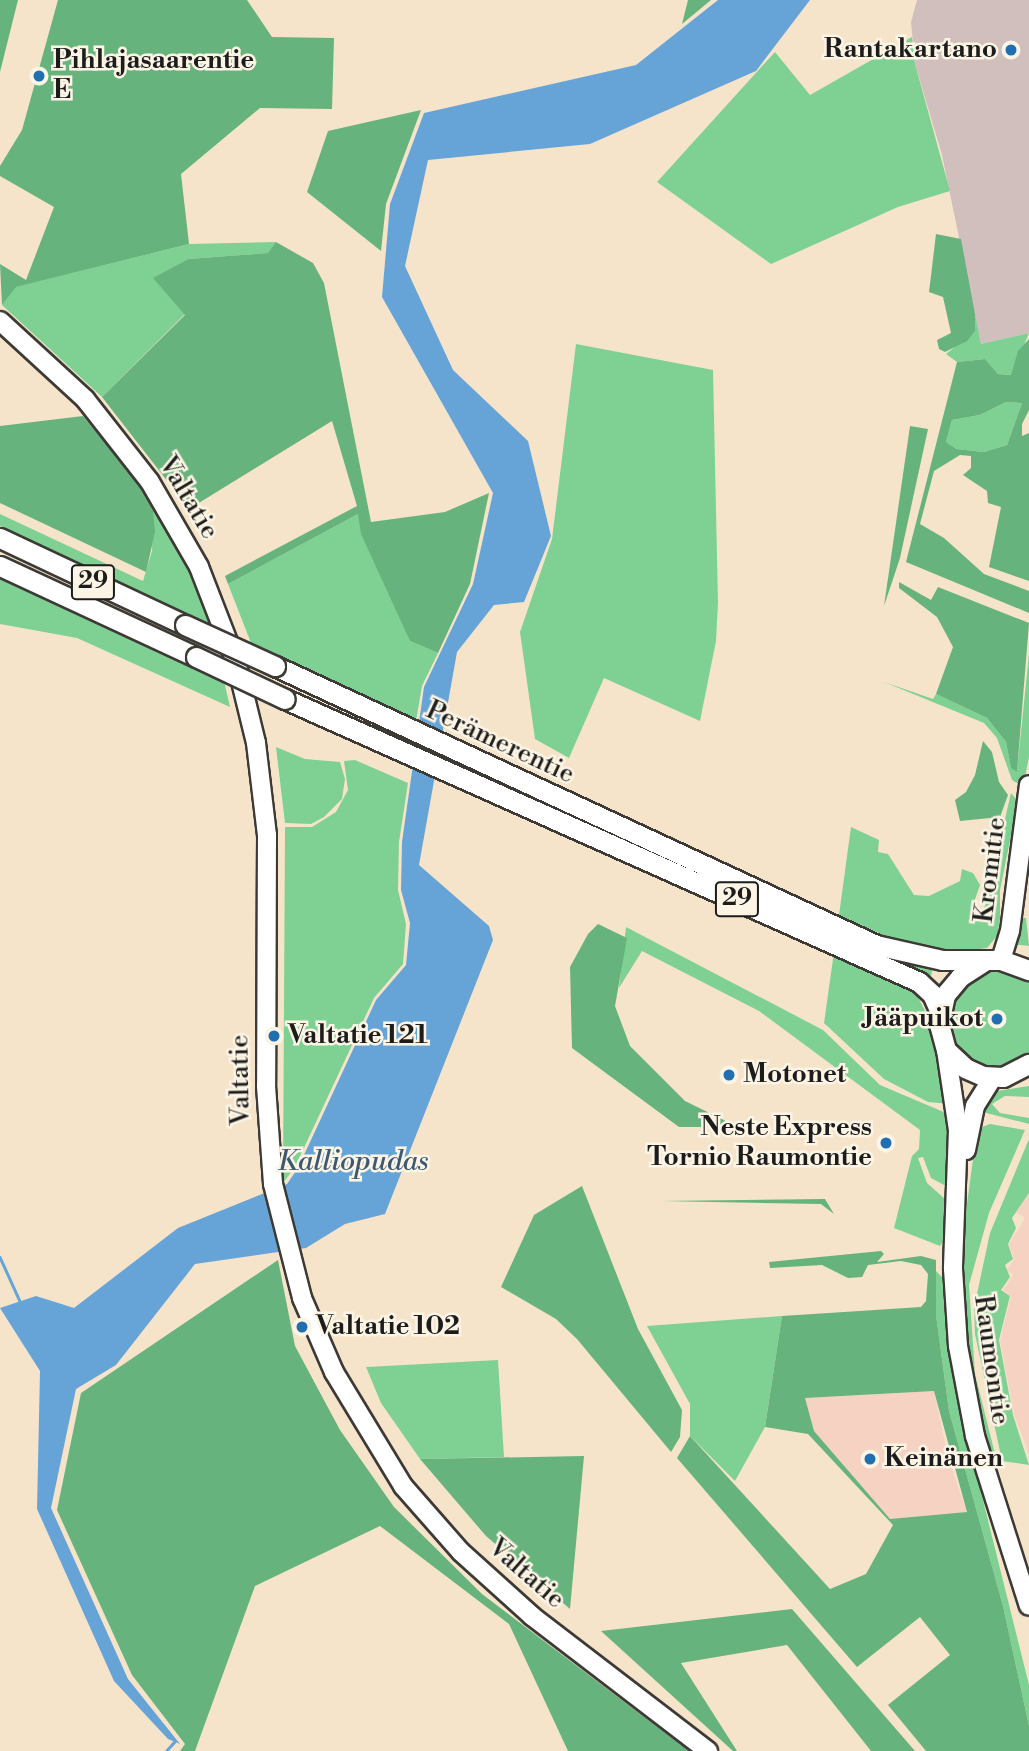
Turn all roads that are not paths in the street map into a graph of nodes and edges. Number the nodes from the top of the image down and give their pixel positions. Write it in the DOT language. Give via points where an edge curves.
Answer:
graph roads {
  1 [pos="0,321"];
  2 [pos="0,538"];
  3 [pos="0,566"];
  4 [pos="1029,785"];
  5 [pos="994,960"];
  6 [pos="1029,970"];
  7 [pos="939,1010"];
  8 [pos="946,1050"];
  9 [pos="1029,1064"];
  10 [pos="998,1077"];
  11 [pos="1029,1079"];
  12 [pos="956,1198"];
  13 [pos="1029,1606"];
  14 [pos="708,1751"];
  1 -- 14 [label="main road, Valtatie" via="85,399 150,482 199,567 237,665 258,754 267,835 266,1086 273,1184 290,1260 334,1372 403,1486 491,1582"];
  2 -- 5 [label="highway, Perämerentie / 29, bridge" via="876,945 942,960"];
  3 -- 7 [label="highway, Perämerentie / 29, bridge" via="463,781 651,860 919,982 932,994"];
  4 -- 5 [label="main road, Kromitie" via="1010,931"];
  5 -- 6 [label="highway, 29"];
  5 -- 7 [label="highway" via="951,986"];
  7 -- 8 [label="highway, 29"];
  8 -- 10 [label="highway" via="965,1068"];
  8 -- 12 [label="main road, Raumontie" via="958,1130"];
  9 -- 10 [label="highway"];
  10 -- 11 [label="highway"];
  10 -- 12 [label="main road, Raumontie" via="975,1106"];
  12 -- 13 [label="main road, Raumontie" via="954,1292 965,1394"];
}
